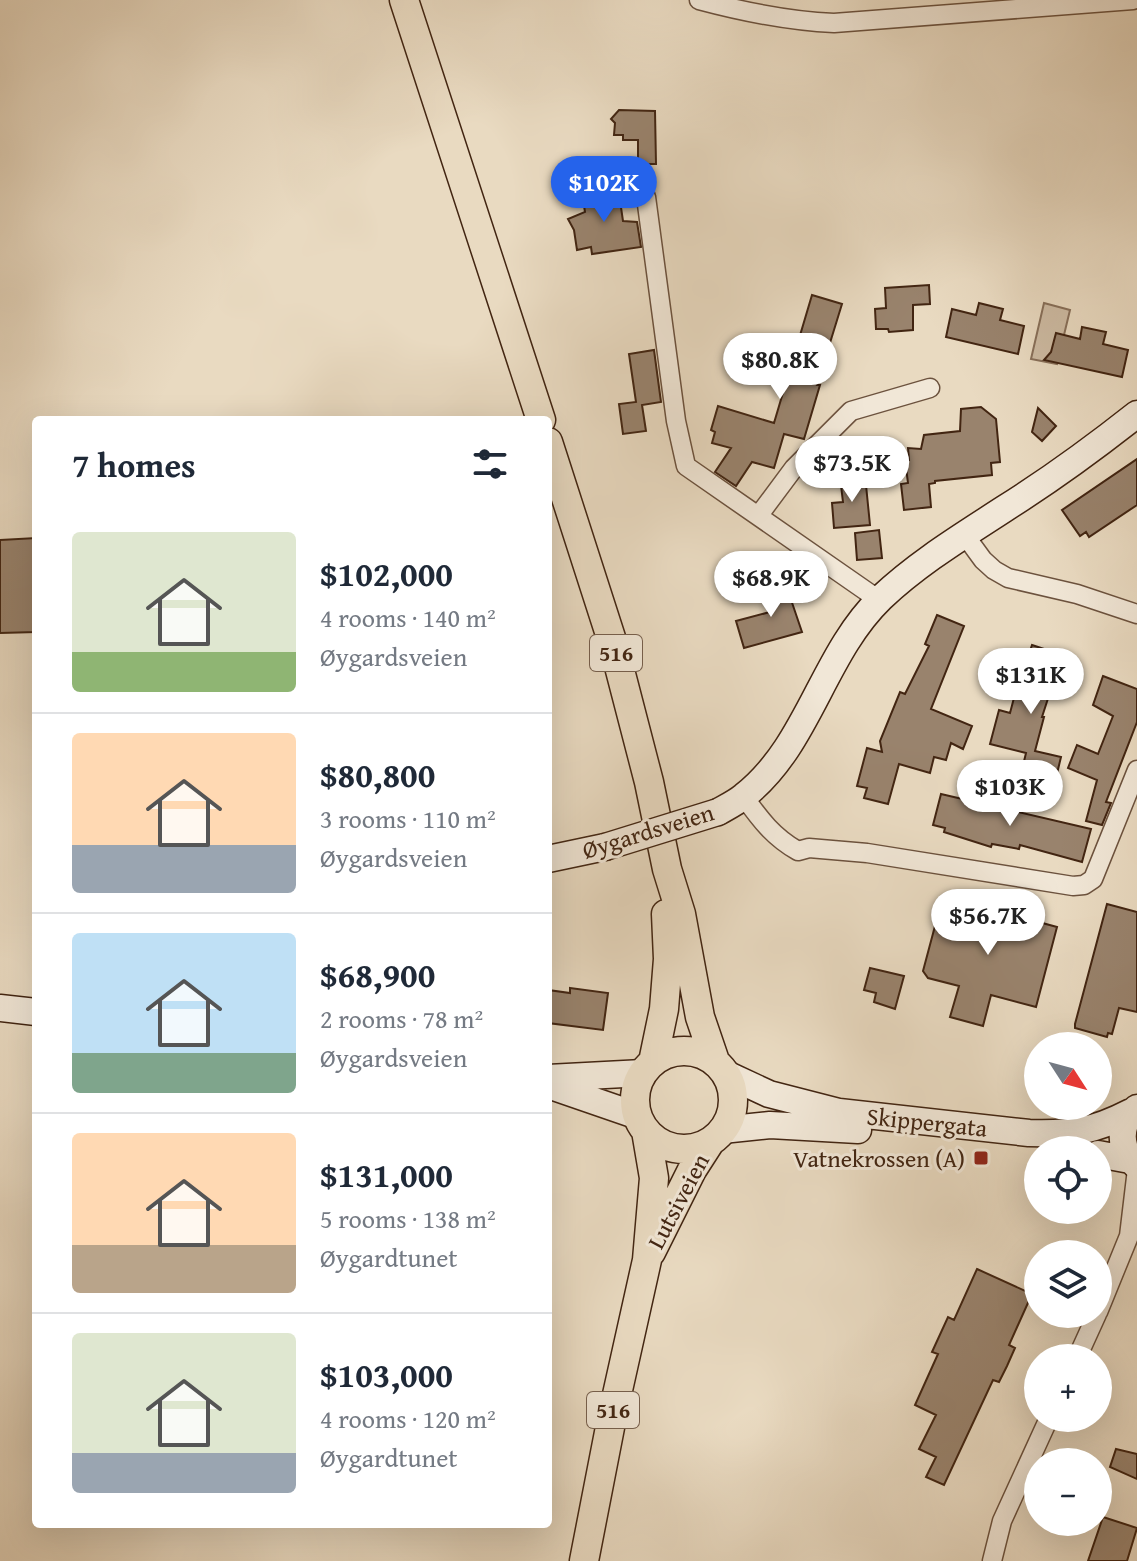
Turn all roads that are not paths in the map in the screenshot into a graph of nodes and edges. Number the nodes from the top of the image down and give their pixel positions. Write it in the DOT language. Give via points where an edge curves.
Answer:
graph roads {
  1 [pos="404,0"];
  2 [pos="699,0"];
  3 [pos="1133,0"];
  4 [pos="1085,2"];
  5 [pos="646,197"];
  6 [pos="930,388"];
  7 [pos="1137,414"];
  8 [pos="540,416"];
  9 [pos="552,454"];
  10 [pos="759,515"];
  11 [pos="964,534"];
  12 [pos="879,600"];
  13 [pos="1137,614"];
  14 [pos="1137,770"];
  15 [pos="744,797"];
  16 [pos="552,858"];
  17 [pos="667,869"];
  18 [pos="0,1008"];
  19 [pos="32,1012"];
  20 [pos="720,1067"];
  21 [pos="648,1068"];
  22 [pos="552,1078"];
  23 [pos="552,1087"];
  24 [pos="1134,1110"];
  25 [pos="642,1123"];
  26 [pos="716,1136"];
  27 [pos="1024,1146"];
  28 [pos="1112,1158"];
  29 [pos="1135,1165"];
  30 [pos="1133,1231"];
  31 [pos="647,1260"];
  32 [pos="1112,1280"];
  33 [pos="1043,1432"];
  34 [pos="584,1561"];
  35 [pos="992,1561"];
  1 -- 8 [label="main road"];
  2 -- 4 [label="street" via="793,21 834,23"];
  3 -- 4 [label="street"];
  5 -- 10 [label="street" via="686,466"];
  6 -- 10 [label="street" via="851,411 794,468"];
  7 -- 11 [label="main road, Øygardsveien"];
  9 -- 17 [label="main road, 516" via="614,647"];
  10 -- 12 [label="street"];
  11 -- 12 [label="main road, Øygardsveien"];
  11 -- 13 [label="street" via="983,560 1008,578"];
  12 -- 15 [label="main road, Øygardsveien" via="853,630 790,744"];
  14 -- 15 [label="street" via="1093,879 1073,886 867,853 798,851 769,830"];
  15 -- 16 [label="main road, Øygardsveien, bridge" via="718,812"];
  17 -- 20 [label="main road, 516" via="700,1017"];
  17 -- 21 [label="main road, 516" via="664,1009"];
  18 -- 19 [label="main road"];
  20 -- 21 [label="main road" via="690,1051 673,1052"];
  20 -- 24 [label="main road, Skippergata" via="769,1094 827,1110 1000,1131 1061,1134 1100,1128"];
  20 -- 26 [label="main road, 516" via="732,1090 733,1107"];
  21 -- 22 [label="main road"];
  21 -- 25 [label="main road, 516" via="635,1099"];
  23 -- 25 [label="main road"];
  24 -- 29 [label="main road, Skippergata" via="1122,1136"];
  25 -- 26 [label="main road" via="659,1142 677,1148 694,1148"];
  25 -- 31 [label="main road, Lutsiveien / 516" via="654,1178"];
  26 -- 27 [label="main road, Skippergata" via="770,1125"];
  26 -- 31 [label="main road, Lutsiveien / 516" via="692,1170"];
  28 -- 29 [label="main road"];
  29 -- 30 [label="street"];
  30 -- 32 [label="street"];
  31 -- 34 [label="main road, Lutsiveien / 516"];
  33 -- 35 [label="street" via="1002,1521"];
}
